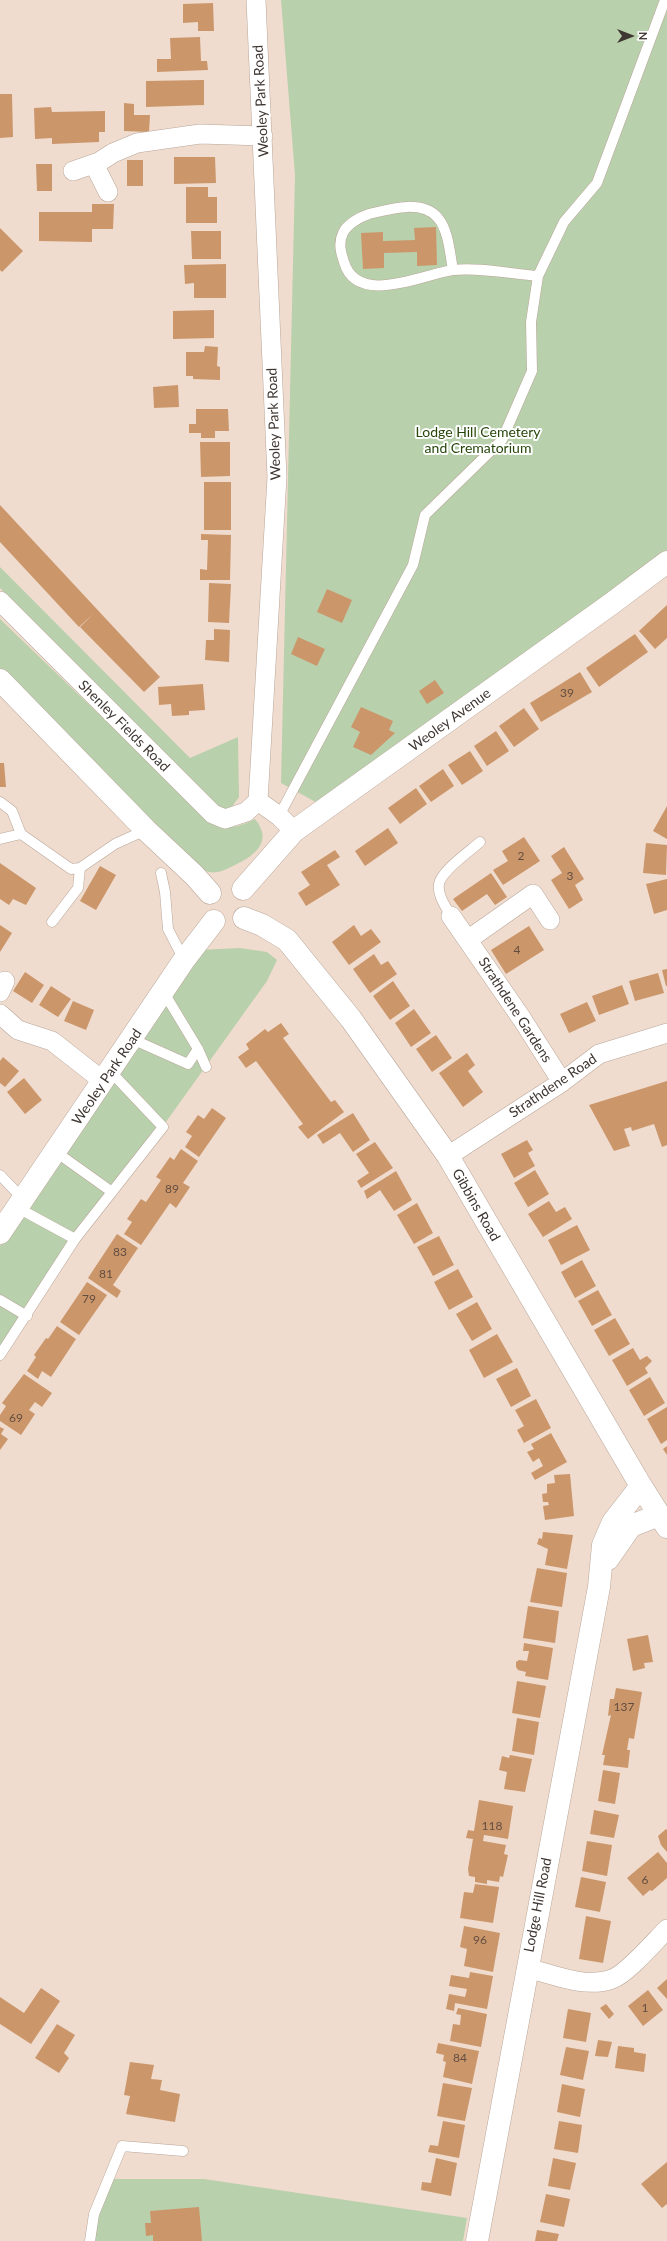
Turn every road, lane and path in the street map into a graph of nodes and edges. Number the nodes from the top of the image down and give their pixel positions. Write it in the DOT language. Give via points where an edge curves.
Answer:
graph roads {
  1 [pos="256,0"];
  2 [pos="665,0"];
  3 [pos="263,136"];
  4 [pos="94,164"];
  5 [pos="73,171"];
  6 [pos="108,192"];
  7 [pos="453,270"];
  8 [pos="538,276"];
  9 [pos="667,562"];
  10 [pos="0,601"];
  11 [pos="0,680"];
  12 [pos="0,802"];
  13 [pos="258,802"];
  14 [pos="279,816"];
  15 [pos="146,830"];
  16 [pos="294,831"];
  17 [pos="21,834"];
  18 [pos="0,838"];
  19 [pos="480,842"];
  20 [pos="80,868"];
  21 [pos="161,873"];
  22 [pos="243,889"];
  23 [pos="210,893"];
  24 [pos="451,916"];
  25 [pos="244,918"];
  26 [pos="550,920"];
  27 [pos="214,921"];
  28 [pos="52,922"];
  29 [pos="469,939"];
  30 [pos="184,960"];
  31 [pos="163,991"];
  32 [pos="0,1014"];
  33 [pos="667,1033"];
  34 [pos="132,1039"];
  35 [pos="198,1049"];
  36 [pos="206,1067"];
  37 [pos="106,1076"];
  38 [pos="562,1082"];
  39 [pos="56,1152"];
  40 [pos="448,1156"];
  41 [pos="0,1175"];
  42 [pos="112,1192"];
  43 [pos="21,1204"];
  44 [pos="0,1233"];
  45 [pos="75,1238"];
  46 [pos="0,1300"];
  47 [pos="27,1316"];
  48 [pos="0,1355"];
  49 [pos="641,1486"];
  50 [pos="663,1521"];
  51 [pos="602,1570"];
  52 [pos="667,1929"];
  53 [pos="526,1968"];
  54 [pos="183,2151"];
  55 [pos="90,2241"];
  56 [pos="477,2241"];
  1 -- 3 [label="street, Weoley Park Road"];
  2 -- 8 [label="lane" via="597,183 564,222"];
  3 -- 4 [label="street" via="200,134 145,141 113,153"];
  3 -- 13 [label="street, Weoley Park Road" via="277,477"];
  4 -- 5 [label="street"];
  4 -- 6 [label="street"];
  7 -- 7 [label="lane" via="412,281 376,286 362,283 351,275 345,266 340,247 343,233 351,223 390,209 412,207 428,211 438,218 445,233"];
  7 -- 8 [label="lane"];
  8 -- 14 [label="lane" via="531,322 532,371 502,440 425,515 413,565"];
  9 -- 16 [label="street, Weoley Avenue"];
  10 -- 13 [label="street, Shenley Fields Road" via="213,814 225,819 246,812"];
  11 -- 15 [label="street"];
  12 -- 17 [label="lane" via="12,811"];
  13 -- 14 [label="street"];
  14 -- 16 [label="street"];
  15 -- 20 [label="lane" via="115,844"];
  15 -- 23 [label="street"];
  16 -- 22 [label="street, Weoley Avenue"];
  17 -- 18 [label="lane"];
  17 -- 20 [label="lane" via="71,869"];
  19 -- 24 [label="lane" via="444,874 439,884 441,899"];
  20 -- 28 [label="lane" via="78,888"];
  21 -- 30 [label="lane" via="168,929"];
  22 -- 23 [label="street" via="226,883 219,885"];
  22 -- 25 [label="street" via="247,894 249,906"];
  23 -- 27 [label="street" via="207,905"];
  24 -- 29 [label="street, Strathdene Gardens"];
  25 -- 27 [label="street" via="226,925"];
  25 -- 40 [label="street, Gibbins Road" via="287,940 351,1019"];
  26 -- 29 [label="street" via="533,894"];
  27 -- 30 [label="street, Weoley Park Road"];
  29 -- 38 [label="street, Strathdene Gardens"];
  30 -- 31 [label="street, Weoley Park Road"];
  31 -- 34 [label="street, Weoley Park Road"];
  31 -- 35 [label="lane"];
  32 -- 37 [label="street" via="18,1030 52,1041"];
  33 -- 38 [label="street, Strathdene Road" via="599,1054"];
  34 -- 35 [label="lane" via="188,1064"];
  34 -- 37 [label="street, Weoley Park Road"];
  35 -- 36 [label="lane"];
  37 -- 39 [label="street, Weoley Park Road"];
  37 -- 42 [label="lane" via="162,1127"];
  38 -- 40 [label="street, Strathdene Road"];
  39 -- 42 [label="lane"];
  39 -- 43 [label="street, Weoley Park Road"];
  40 -- 49 [label="street, Gibbins Road"];
  41 -- 43 [label="lane"];
  42 -- 45 [label="lane"];
  43 -- 44 [label="street, Weoley Park Road"];
  43 -- 45 [label="lane"];
  45 -- 47 [label="lane"];
  46 -- 47 [label="lane"];
  47 -- 48 [label="lane"];
  49 -- 50 [label="street, Gibbins Road"];
  49 -- 51 [label="street, Lodge Hill Road" via="613,1522 603,1545"];
  50 -- 51 [label="street, Lodge Hill Road" via="631,1526 616,1545"];
  51 -- 53 [label="street, Lodge Hill Road"];
  52 -- 53 [label="street" via="626,1970 612,1979 594,1982 574,1980"];
  53 -- 56 [label="street, Lodge Hill Road"];
  54 -- 55 [label="lane" via="122,2146 94,2214"];
}
